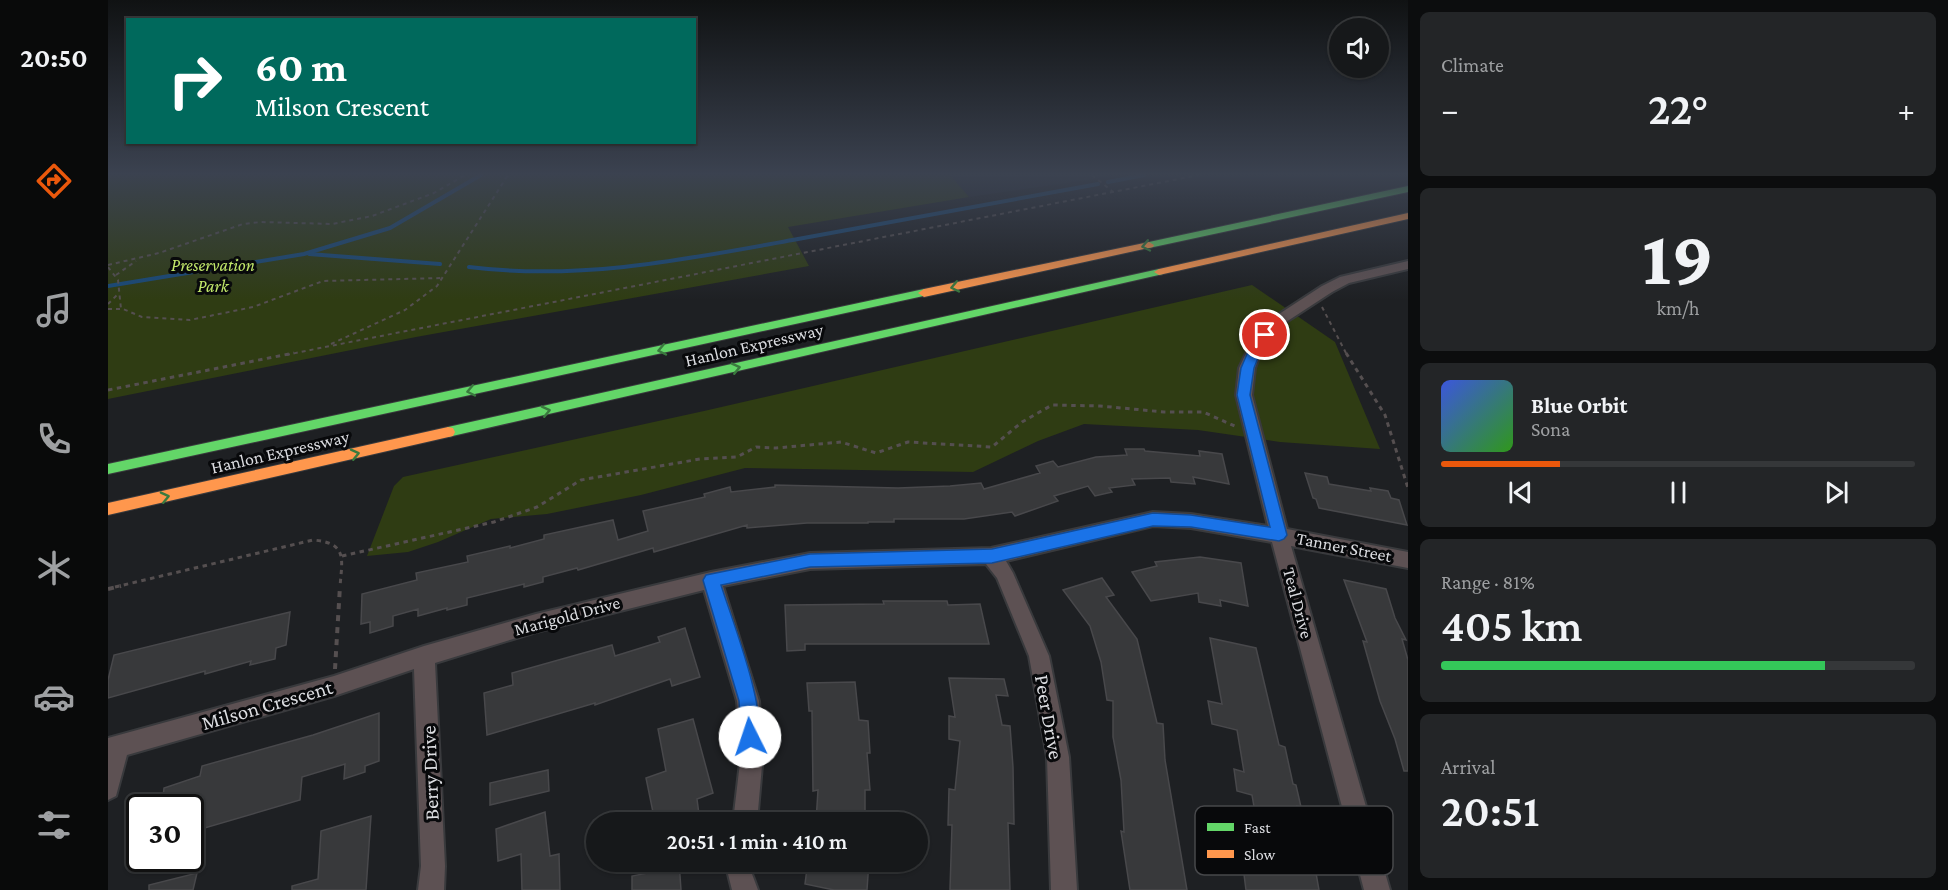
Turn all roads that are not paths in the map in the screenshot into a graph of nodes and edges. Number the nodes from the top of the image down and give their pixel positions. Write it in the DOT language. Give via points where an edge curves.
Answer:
graph roads {
  1 [pos="1280,217"];
  2 [pos="1406,217"];
  3 [pos="1408,265"];
  4 [pos="108,469"];
  5 [pos="108,509"];
  6 [pos="1279,535"];
  7 [pos="992,556"];
  8 [pos="1408,560"];
  9 [pos="711,580"];
  10 [pos="424,656"];
  11 [pos="113,748"];
  12 [pos="108,788"];
  13 [pos="1354,806"];
  14 [pos="746,812"];
  15 [pos="740,872"];
  16 [pos="1373,875"];
  17 [pos="431,890"];
  18 [pos="745,890"];
  19 [pos="1064,890"];
  20 [pos="1377,890"];
  1 -- 4 [label="highway, Hanlon Expressway, one-way"];
  5 -- 2 [label="highway, Hanlon Expressway, one-way"];
  3 -- 6 [label="street, Teal Drive" via="1345,280 1281,319 1256,347 1247,368 1244,395"];
  6 -- 7 [label="street" via="1153,519"];
  6 -- 8 [label="street, Tanner Street"];
  6 -- 13 [label="street, Teal Drive"];
  7 -- 9 [label="street" via="810,561"];
  7 -- 19 [label="street, Peer Drive" via="1004,573 1039,656 1058,757"];
  9 -- 10 [label="street, Marigold Drive" via="536,623"];
  9 -- 14 [label="street" via="748,701 752,754"];
  10 -- 11 [label="street, Milson Crescent" via="334,686"];
  10 -- 17 [label="street, Berry Drive"];
  11 -- 12 [label="street"];
  15 -- 18 [label="street"];
  16 -- 20 [label="street, Teal Drive"];
}
